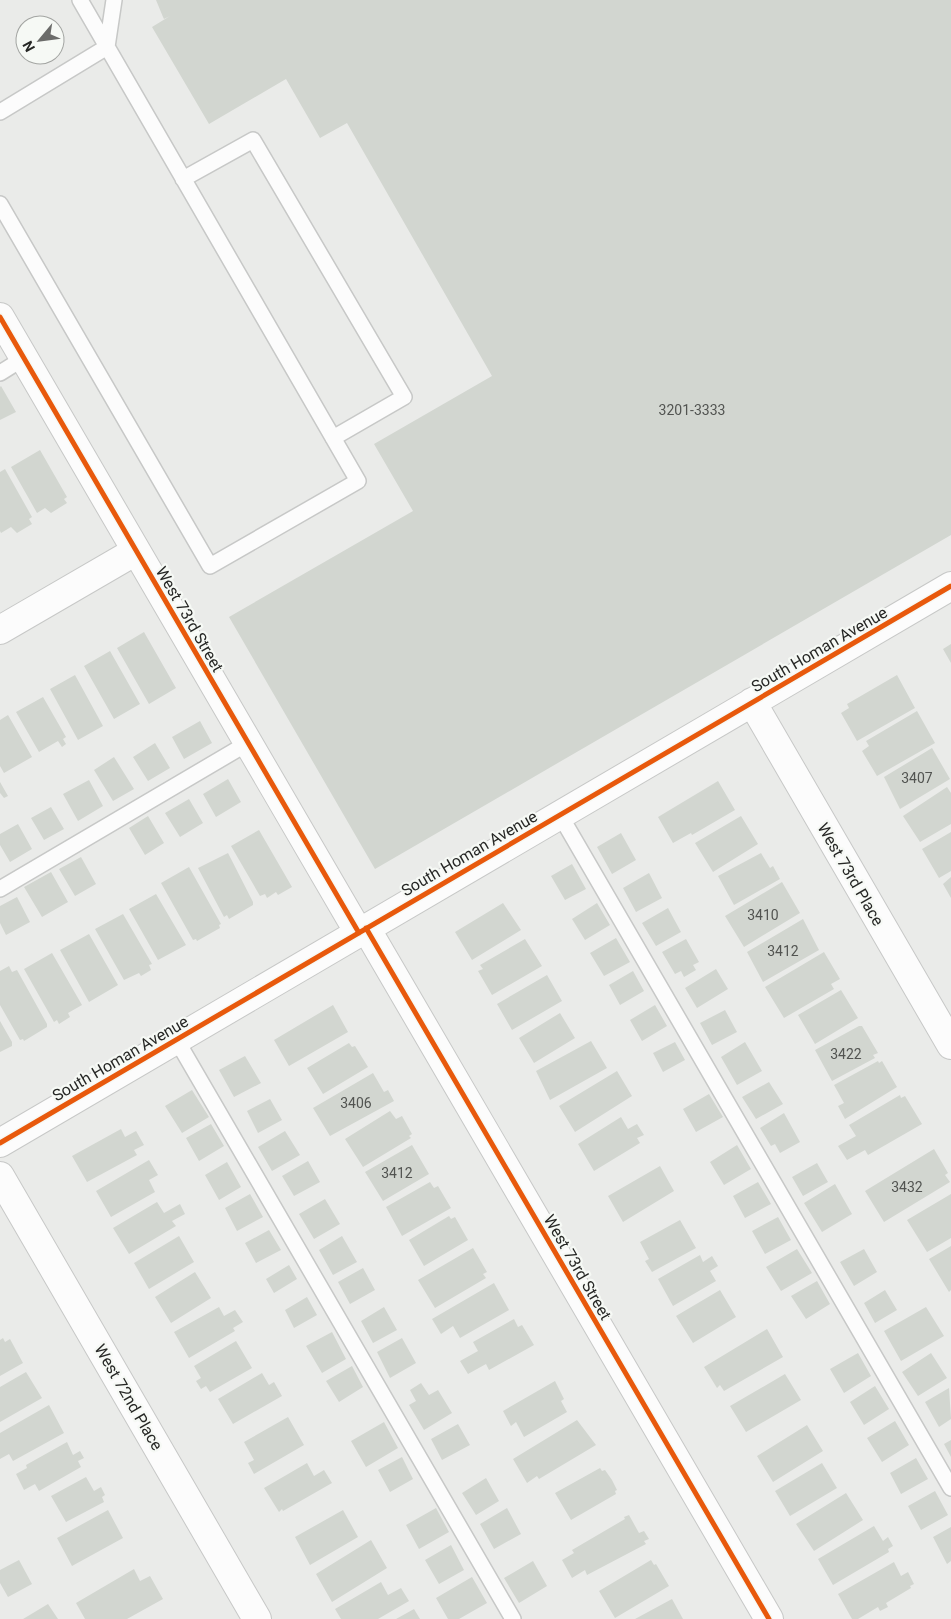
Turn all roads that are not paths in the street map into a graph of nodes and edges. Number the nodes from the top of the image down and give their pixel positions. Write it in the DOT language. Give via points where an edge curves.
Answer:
graph roads {
  1 [pos="80,0"];
  2 [pos="114,0"];
  3 [pos="107,47"];
  4 [pos="0,112"];
  5 [pos="183,179"];
  6 [pos="0,204"];
  7 [pos="0,317"];
  8 [pos="24,358"];
  9 [pos="0,373"];
  10 [pos="333,438"];
  11 [pos="136,550"];
  12 [pos="949,592"];
  13 [pos="0,630"];
  14 [pos="752,702"];
  15 [pos="248,744"];
  16 [pos="560,815"];
  17 [pos="0,889"];
  18 [pos="362,931"];
  19 [pos="176,1040"];
  20 [pos="951,1046"];
  21 [pos="0,1143"];
  22 [pos="0,1176"];
  23 [pos="951,1488"];
  24 [pos="257,1619"];
  25 [pos="513,1619"];
  26 [pos="769,1619"];
  1 -- 3 [label="lane"];
  2 -- 3 [label="lane"];
  3 -- 4 [label="lane"];
  3 -- 5 [label="lane"];
  5 -- 10 [label="lane"];
  5 -- 10 [label="lane" via="253,140 404,396"];
  6 -- 10 [label="lane" via="210,566 358,481"];
  7 -- 8 [label="street, West 73rd Street"];
  8 -- 9 [label="lane"];
  8 -- 11 [label="street, West 73rd Street"];
  11 -- 13 [label="street"];
  11 -- 15 [label="street, West 73rd Street"];
  12 -- 14 [label="street, South Homan Avenue"];
  14 -- 16 [label="street, South Homan Avenue"];
  14 -- 20 [label="street, West 73rd Place"];
  15 -- 17 [label="lane"];
  15 -- 18 [label="street, West 73rd Street"];
  16 -- 18 [label="street, South Homan Avenue"];
  16 -- 23 [label="lane"];
  18 -- 19 [label="street, South Homan Avenue"];
  18 -- 26 [label="street, West 73rd Street"];
  19 -- 21 [label="street, South Homan Avenue"];
  19 -- 25 [label="lane"];
  22 -- 24 [label="street, West 72nd Place"];
}
